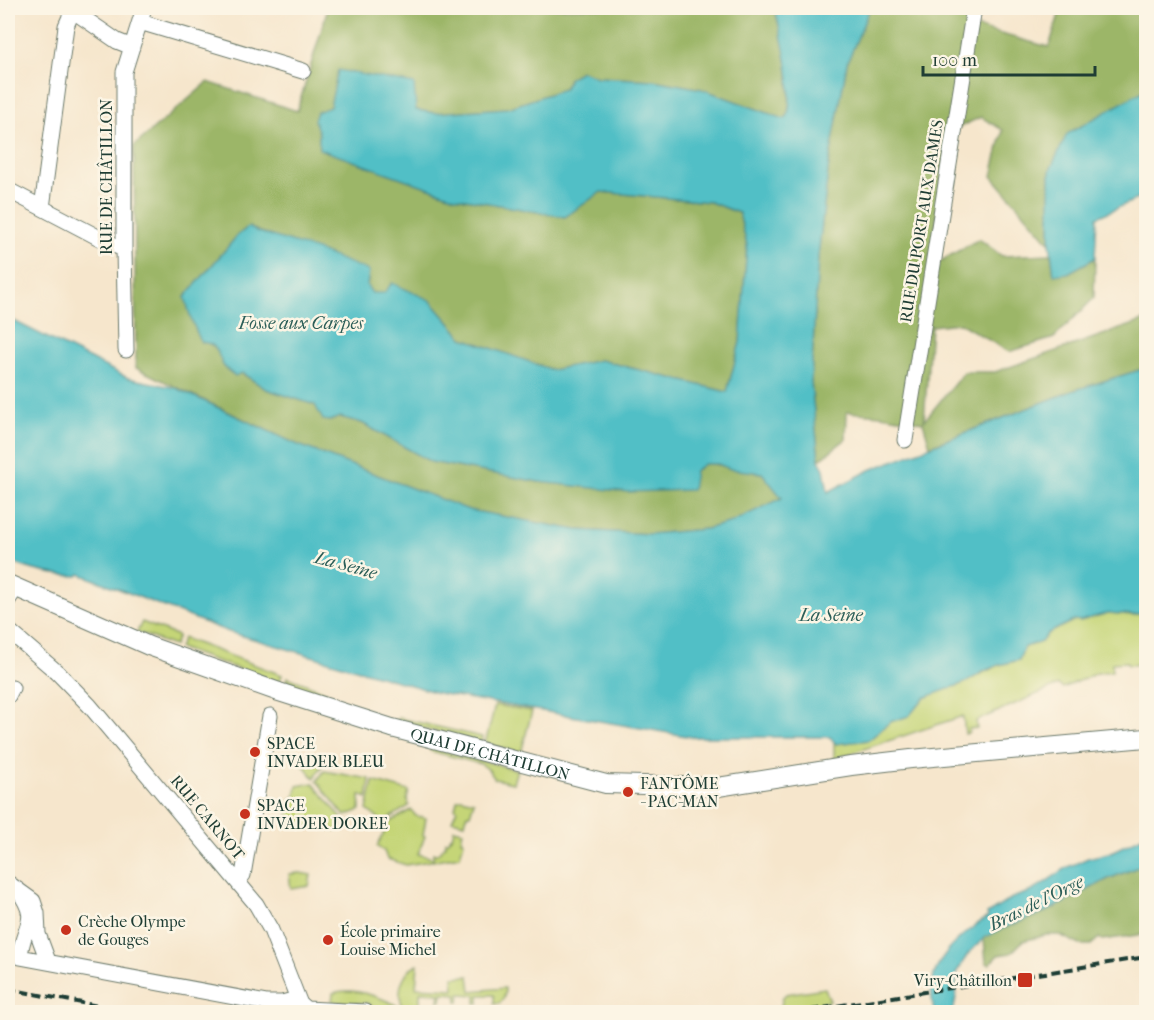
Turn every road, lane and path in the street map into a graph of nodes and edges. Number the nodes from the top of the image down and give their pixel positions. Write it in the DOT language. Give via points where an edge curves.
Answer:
graph roads {
  1 [pos="974,8"];
  2 [pos="71,9"];
  3 [pos="142,15"];
  4 [pos="132,47"];
  5 [pos="303,71"];
  6 [pos="8,190"];
  7 [pos="42,208"];
  8 [pos="124,249"];
  9 [pos="126,350"];
  10 [pos="905,440"];
  11 [pos="10,591"];
  12 [pos="8,630"];
  13 [pos="270,716"];
  14 [pos="1146,738"];
  15 [pos="237,880"];
  16 [pos="13,887"];
  17 [pos="48,961"];
  18 [pos="297,999"];
  19 [pos="364,1012"];
  1 -- 10 [label="street, RUE DU PORT AUX DAMES"];
  2 -- 4 [label="street"];
  2 -- 7 [label="street"];
  3 -- 4 [label="street, RUE DE CHÂTILLON"];
  3 -- 5 [label="street"];
  4 -- 8 [label="street, RUE DE CHÂTILLON" via="124,72"];
  6 -- 7 [label="street"];
  7 -- 8 [label="street"];
  8 -- 9 [label="street, RUE DE CHÂTILLON"];
  11 -- 14 [label="main road, QUAI DE CHÂTILLON" via="174,655 330,709 606,784 717,787 851,766"];
  12 -- 15 [label="street, RUE CARNOT" via="90,706"];
  13 -- 15 [label="street" via="243,875"];
  15 -- 18 [label="street, RUE CARNOT" via="272,930"];
  16 -- 17 [label="street" via="35,905 38,934"];
  16 -- 17 [label="street" via="30,909 20,957"];
  17 -- 18 [label="street" via="267,1003"];
  18 -- 19 [label="street" via="306,1009"];
}
